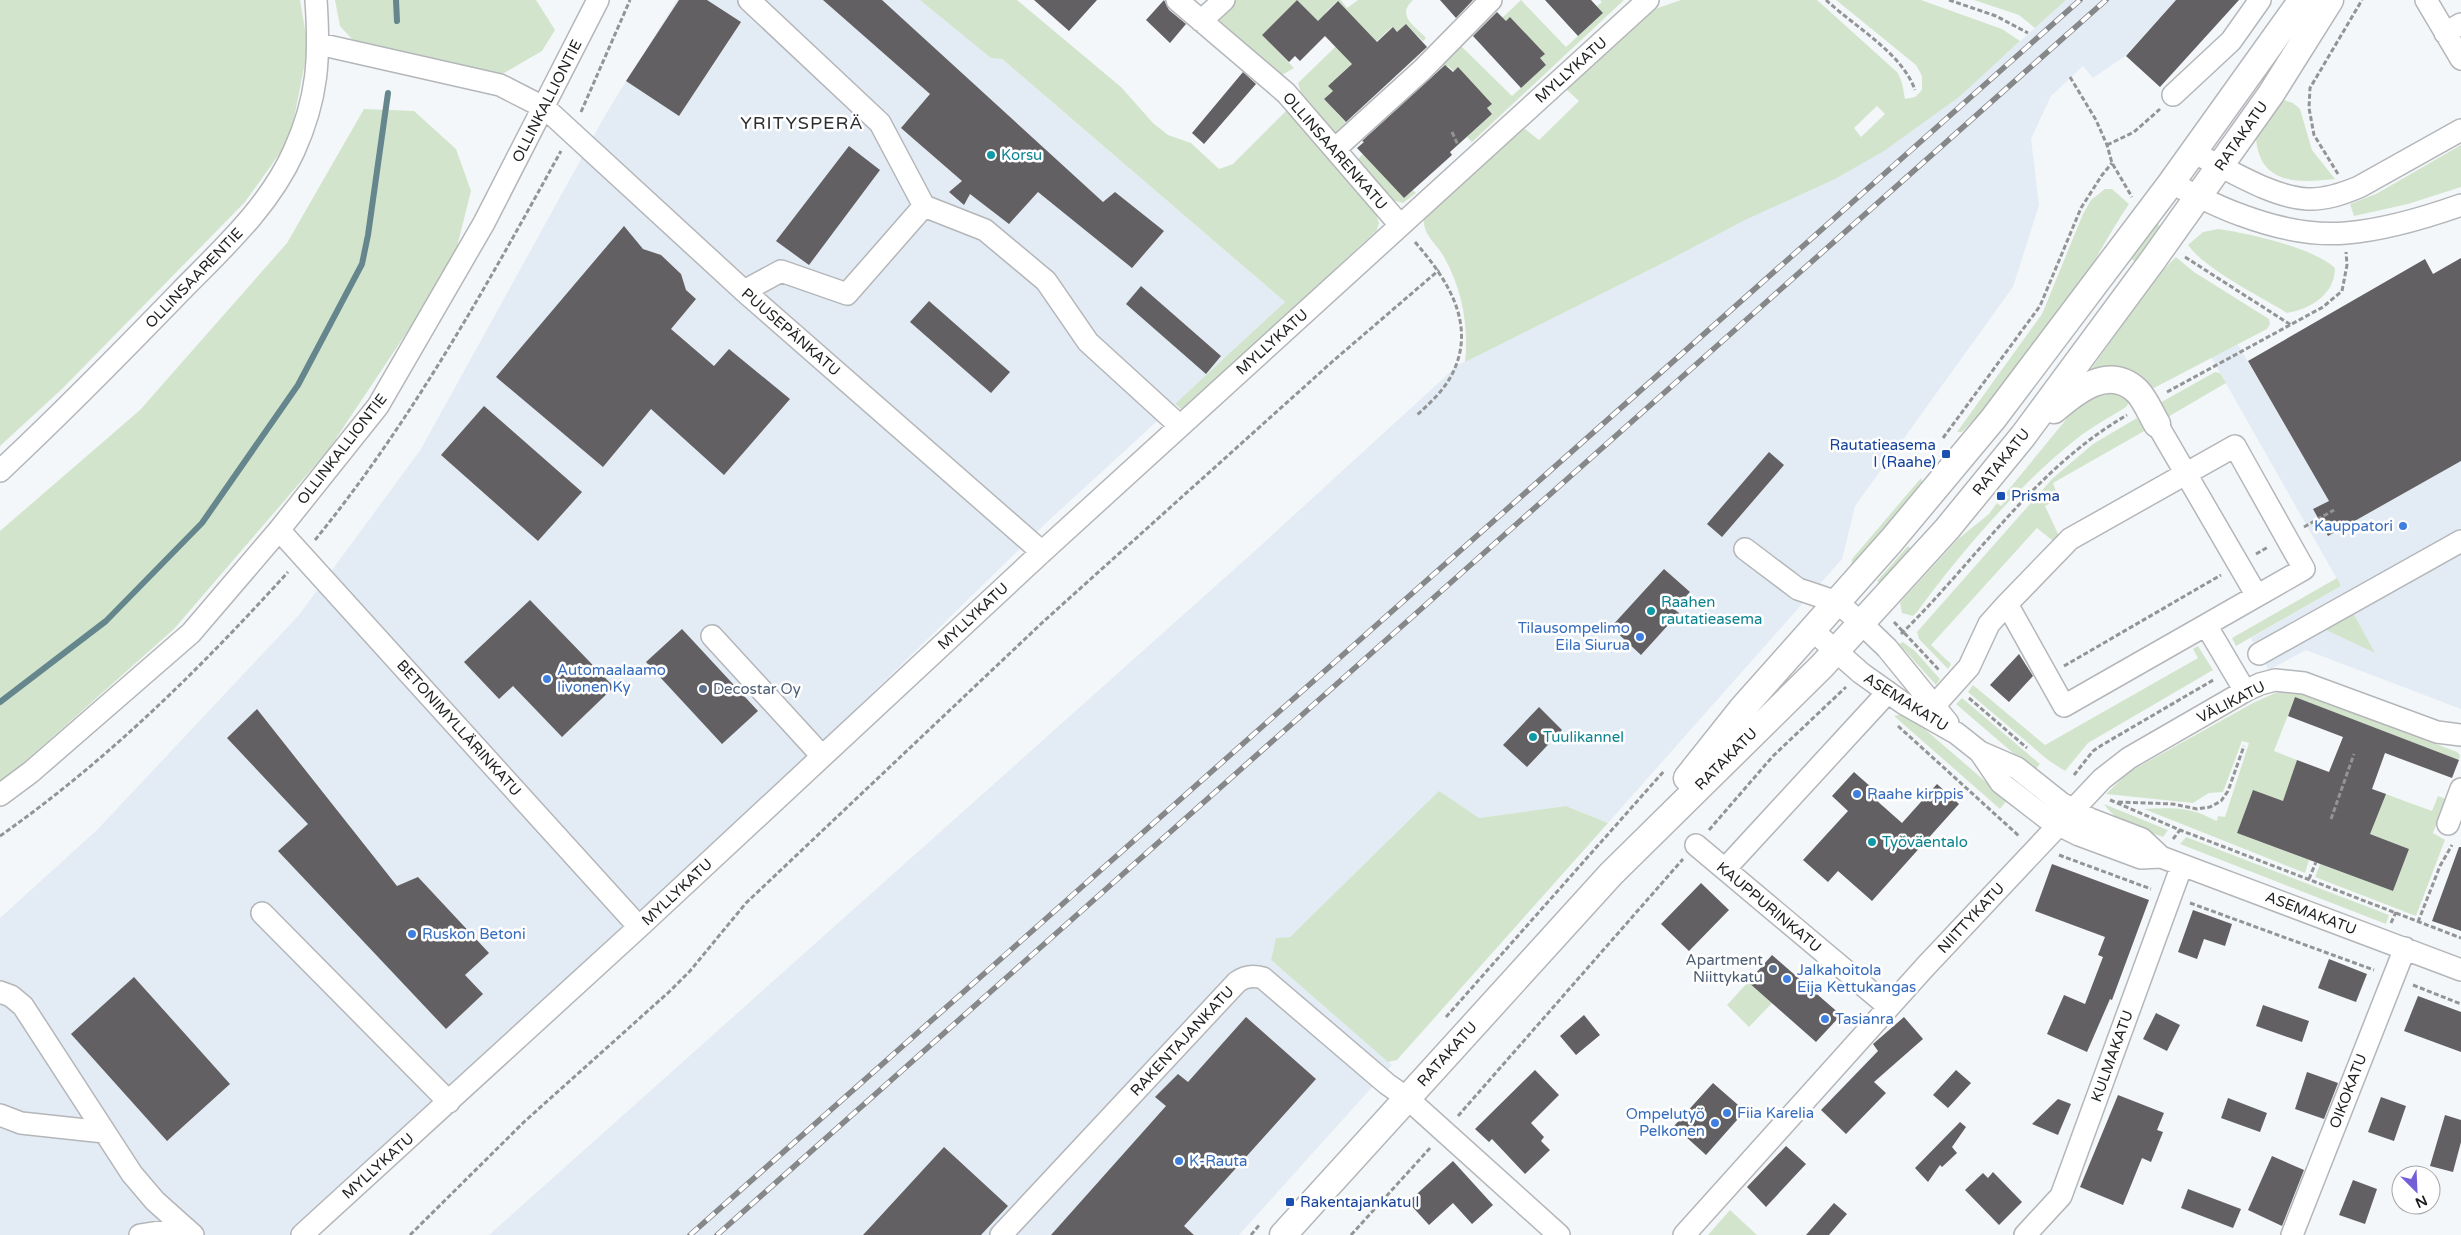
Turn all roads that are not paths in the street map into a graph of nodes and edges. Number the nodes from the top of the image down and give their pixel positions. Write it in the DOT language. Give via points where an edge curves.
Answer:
graph roads {
  1 [pos="316,0"];
  2 [pos="598,0"];
  3 [pos="749,0"];
  4 [pos="1177,0"];
  5 [pos="1224,0"];
  6 [pos="1491,0"];
  7 [pos="1648,0"];
  8 [pos="2260,0"];
  9 [pos="2302,0"];
  10 [pos="2330,0"];
  11 [pos="2426,0"];
  12 [pos="1201,21"];
  13 [pos="2453,28"];
  14 [pos="320,44"];
  15 [pos="2461,59"];
  16 [pos="2173,95"];
  17 [pos="545,108"];
  18 [pos="2461,130"];
  19 [pos="1335,149"];
  20 [pos="2192,152"];
  21 [pos="2220,165"];
  22 [pos="2171,183"];
  23 [pos="2198,196"];
  24 [pos="2461,205"];
  25 [pos="924,206"];
  26 [pos="1400,225"];
  27 [pos="744,291"];
  28 [pos="2151,414"];
  29 [pos="1180,426"];
  30 [pos="2002,461"];
  31 [pos="0,471"];
  32 [pos="2186,474"];
  33 [pos="279,530"];
  34 [pos="2461,541"];
  35 [pos="1745,549"];
  36 [pos="1042,552"];
  37 [pos="2257,596"];
  38 [pos="1837,602"];
  39 [pos="2007,604"];
  40 [pos="1861,623"];
  41 [pos="2206,626"];
  42 [pos="1812,630"];
  43 [pos="712,636"];
  44 [pos="1835,650"];
  45 [pos="2259,654"];
  46 [pos="2245,691"];
  47 [pos="1888,692"];
  48 [pos="1934,706"];
  49 [pos="1956,733"];
  50 [pos="2461,735"];
  51 [pos="1980,752"];
  52 [pos="822,756"];
  53 [pos="2461,789"];
  54 [pos="0,795"];
  55 [pos="2073,810"];
  56 [pos="2058,825"];
  57 [pos="2451,833"];
  58 [pos="1696,845"];
  59 [pos="2161,857"];
  60 [pos="2182,865"];
  61 [pos="1725,869"];
  62 [pos="1611,874"];
  63 [pos="262,913"];
  64 [pos="639,926"];
  65 [pos="2405,948"];
  66 [pos="2461,970"];
  67 [pos="0,992"];
  68 [pos="1889,1007"];
  69 [pos="1407,1098"];
  70 [pos="448,1102"];
  71 [pos="0,1115"];
  72 [pos="104,1132"];
  73 [pos="1273,1228"];
  74 [pos="188,1232"];
  75 [pos="152,1234"];
  76 [pos="302,1235"];
  77 [pos="1001,1235"];
  78 [pos="1559,1235"];
  79 [pos="1684,1235"];
  80 [pos="2025,1235"];
  81 [pos="2292,1235"];
  1 -- 14 [label="street, OLLINSAARENTIE"];
  2 -- 17 [label="street, OLLINKALLIONTIE"];
  3 -- 25 [label="street" via="880,123"];
  4 -- 12 [label="street, OLLINSAARENKATU"];
  5 -- 12 [label="street"];
  6 -- 19 [label="street" via="1422,70"];
  7 -- 26 [label="street, MYLLYKATU"];
  8 -- 16 [label="street" via="2231,41"];
  9 -- 20 [label="main road, RATAKATU"];
  10 -- 21 [label="main road, RATAKATU" via="2271,94"];
  11 -- 13 [label="street"];
  12 -- 19 [label="street, OLLINSAARENKATU" via="1286,93"];
  13 -- 15 [label="street"];
  14 -- 17 [label="street" via="500,85"];
  14 -- 31 [label="street, OLLINSAARENTIE" via="316,84 294,152 278,182 253,216 76,399"];
  17 -- 27 [label="street, PUUSEPÄNKATU"];
  17 -- 33 [label="street, OLLINKALLIONTIE" via="484,224 378,406"];
  18 -- 21 [label="street" via="2359,187 2320,198 2293,197"];
  19 -- 26 [label="street, OLLINSAARENKATU"];
  20 -- 21 [label="street"];
  20 -- 22 [label="main road, RATAKATU"];
  21 -- 23 [label="main road, RATAKATU"];
  22 -- 23 [label="street"];
  22 -- 38 [label="main road, RATAKATU" via="1993,419"];
  23 -- 24 [label="street" via="2239,215 2308,232 2346,233 2404,222"];
  23 -- 30 [label="main road, RATAKATU"];
  25 -- 27 [label="street" via="847,294 781,271"];
  25 -- 29 [label="street" via="985,230 1046,281 1088,342"];
  26 -- 29 [label="street, MYLLYKATU"];
  27 -- 36 [label="street, PUUSEPÄNKATU"];
  28 -- 30 [label="main road" via="2138,392 2127,383 2097,381 2078,389"];
  28 -- 32 [label="street"];
  29 -- 36 [label="street, MYLLYKATU"];
  30 -- 40 [label="main road, RATAKATU" via="1947,529"];
  32 -- 37 [label="street"];
  32 -- 37 [label="street" via="2235,446 2304,569"];
  32 -- 39 [label="street" via="2070,539"];
  33 -- 54 [label="street, OLLINKALLIONTIE" via="191,633 31,772"];
  33 -- 64 [label="street, BETONIMYLLÄRINKATU"];
  34 -- 45 [label="street"];
  35 -- 38 [label="street" via="1798,589"];
  36 -- 52 [label="street, MYLLYKATU"];
  37 -- 41 [label="street"];
  38 -- 40 [label="street, ASEMAKATU"];
  38 -- 42 [label="main road, RATAKATU"];
  39 -- 41 [label="street" via="2064,706"];
  39 -- 48 [label="street" via="1989,624 1969,667"];
  40 -- 44 [label="main road, RATAKATU"];
  40 -- 48 [label="street, ASEMAKATU" via="1887,648"];
  41 -- 46 [label="street"];
  42 -- 44 [label="street, ASEMAKATU"];
  42 -- 62 [label="main road, RATAKATU" via="1741,710"];
  43 -- 52 [label="street"];
  44 -- 47 [label="street, ASEMAKATU"];
  44 -- 62 [label="main road, RATAKATU"];
  46 -- 50 [label="street, VÄLIKATU" via="2266,682 2295,681 2437,732"];
  46 -- 55 [label="street, VÄLIKATU" via="2129,758 2102,778"];
  47 -- 49 [label="street, ASEMAKATU"];
  47 -- 61 [label="street"];
  48 -- 49 [label="street, ASEMAKATU"];
  49 -- 51 [label="street, ASEMAKATU"];
  51 -- 55 [label="street, ASEMAKATU" via="2017,768"];
  51 -- 56 [label="street, ASEMAKATU" via="2001,783 2035,812"];
  52 -- 64 [label="street, MYLLYKATU"];
  53 -- 57 [label="street"];
  55 -- 56 [label="street, VÄLIKATU"];
  55 -- 59 [label="street, ASEMAKATU" via="2142,839"];
  56 -- 59 [label="street, ASEMAKATU" via="2141,858"];
  56 -- 68 [label="street, NIITTYKATU"];
  58 -- 61 [label="street, KAUPPURINKATU"];
  59 -- 60 [label="street, ASEMAKATU"];
  60 -- 65 [label="street, ASEMAKATU"];
  60 -- 80 [label="street, KULMAKATU" via="2061,1196"];
  61 -- 68 [label="street, KAUPPURINKATU"];
  62 -- 69 [label="main road, RATAKATU"];
  63 -- 70 [label="street"];
  64 -- 70 [label="street, MYLLYKATU"];
  65 -- 66 [label="street, ASEMAKATU"];
  65 -- 81 [label="street, OIKOKATU"];
  67 -- 72 [label="street" via="23,1006"];
  68 -- 79 [label="street, NIITTYKATU"];
  69 -- 73 [label="main road, RATAKATU"];
  69 -- 77 [label="street, RAKENTAJANKATU" via="1263,978 1245,977"];
  69 -- 78 [label="street, RAKENTAJANKATU"];
  70 -- 76 [label="street, MYLLYKATU"];
  71 -- 72 [label="street" via="21,1123"];
  72 -- 74 [label="street" via="132,1174"];
  74 -- 75 [label="street"];
}
